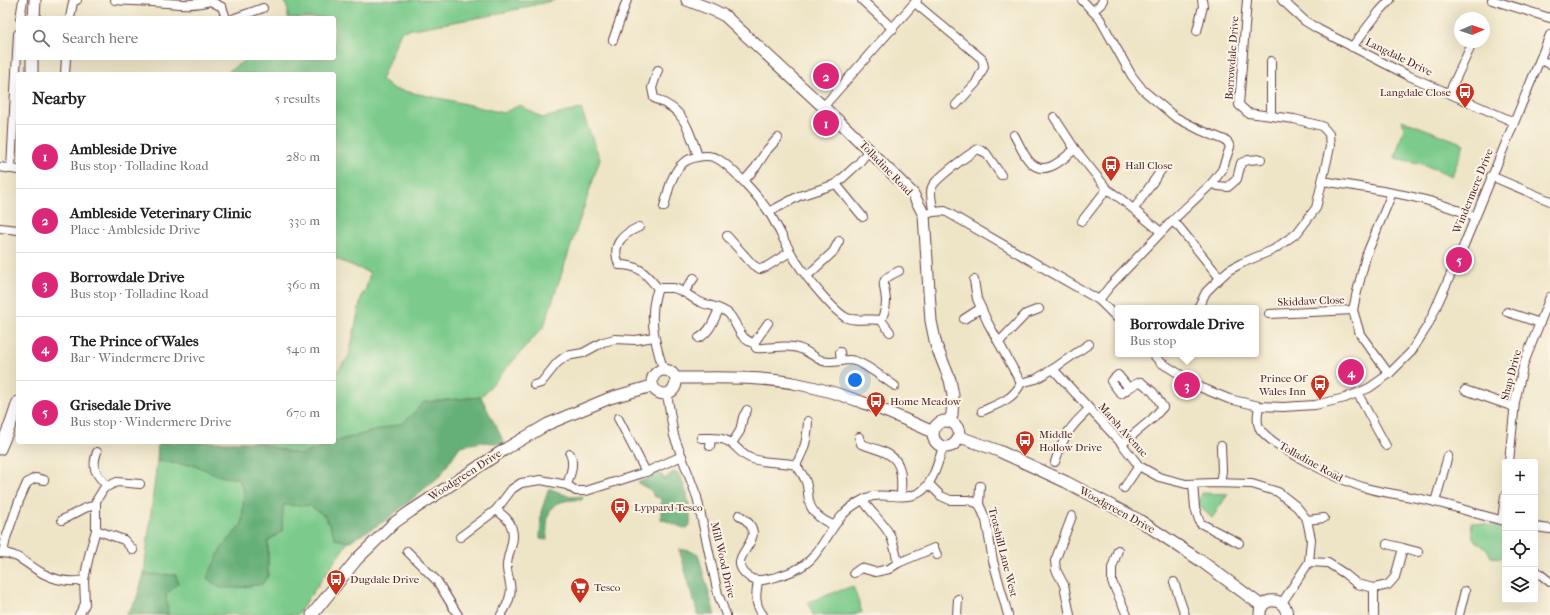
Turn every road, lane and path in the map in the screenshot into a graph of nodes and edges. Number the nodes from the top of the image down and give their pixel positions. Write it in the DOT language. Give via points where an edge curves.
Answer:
graph roads {
  1 [pos="23,0"];
  2 [pos="35,0"];
  3 [pos="77,0"];
  4 [pos="115,0"];
  5 [pos="627,0"];
  6 [pos="687,0"];
  7 [pos="862,0"];
  8 [pos="1082,0"];
  9 [pos="1103,0"];
  10 [pos="1202,0"];
  11 [pos="1247,0"];
  12 [pos="1390,0"];
  13 [pos="1492,0"];
  14 [pos="155,1"];
  15 [pos="210,1"];
  16 [pos="916,1"];
  17 [pos="1285,1"];
  18 [pos="263,8"];
  19 [pos="1093,11"];
  20 [pos="20,16"];
  21 [pos="34,16"];
  22 [pos="70,16"];
  23 [pos="225,16"];
  24 [pos="241,16"];
  25 [pos="1550,18"];
  26 [pos="893,29"];
  27 [pos="1197,32"];
  28 [pos="1550,36"];
  29 [pos="613,40"];
  30 [pos="1352,47"];
  31 [pos="1470,48"];
  32 [pos="17,60"];
  33 [pos="32,60"];
  34 [pos="66,60"];
  35 [pos="1540,60"];
  36 [pos="1271,61"];
  37 [pos="1550,64"];
  38 [pos="658,70"];
  39 [pos="17,72"];
  40 [pos="32,72"];
  41 [pos="65,72"];
  42 [pos="16,92"];
  43 [pos="1449,93"];
  44 [pos="956,105"];
  45 [pos="823,107"];
  46 [pos="1271,115"];
  47 [pos="1053,116"];
  48 [pos="1514,122"];
  49 [pos="1018,137"];
  50 [pos="778,138"];
  51 [pos="1075,149"];
  52 [pos="868,151"];
  53 [pos="698,156"];
  54 [pos="1261,159"];
  55 [pos="0,168"];
  56 [pos="14,169"];
  57 [pos="1162,169"];
  58 [pos="1001,176"];
  59 [pos="1492,176"];
  60 [pos="1322,181"];
  61 [pos="744,182"];
  62 [pos="1212,183"];
  63 [pos="836,184"];
  64 [pos="1107,189"];
  65 [pos="1392,193"];
  66 [pos="1550,201"];
  67 [pos="664,207"];
  68 [pos="1134,209"];
  69 [pos="770,212"];
  70 [pos="929,213"];
  71 [pos="863,217"];
  72 [pos="1474,217"];
  73 [pos="1086,219"];
  74 [pos="1172,221"];
  75 [pos="639,227"];
  76 [pos="0,228"];
  77 [pos="16,230"];
  78 [pos="1161,232"];
  79 [pos="727,236"];
  80 [pos="839,241"];
  81 [pos="790,252"];
  82 [pos="900,271"];
  83 [pos="807,276"];
  84 [pos="694,278"];
  85 [pos="1220,278"];
  86 [pos="974,280"];
  87 [pos="658,288"];
  88 [pos="684,292"];
  89 [pos="1550,297"];
  90 [pos="1099,300"];
  91 [pos="1200,305"];
  92 [pos="981,308"];
  93 [pos="719,309"];
  94 [pos="1039,309"];
  95 [pos="1354,310"];
  96 [pos="1507,312"];
  97 [pos="1269,314"];
  98 [pos="1115,316"];
  99 [pos="964,319"];
  100 [pos="881,320"];
  101 [pos="768,322"];
  102 [pos="1540,323"];
  103 [pos="890,332"];
  104 [pos="654,337"];
  105 [pos="699,338"];
  106 [pos="999,342"];
  107 [pos="754,343"];
  108 [pos="1089,344"];
  109 [pos="1156,357"];
  110 [pos="1164,357"];
  111 [pos="1160,362"];
  112 [pos="1053,369"];
  113 [pos="661,370"];
  114 [pos="1389,374"];
  115 [pos="676,378"];
  116 [pos="1021,383"];
  117 [pos="534,385"];
  118 [pos="652,386"];
  119 [pos="895,386"];
  120 [pos="1129,388"];
  121 [pos="1465,390"];
  122 [pos="667,394"];
  123 [pos="1358,394"];
  124 [pos="1259,406"];
  125 [pos="1514,407"];
  126 [pos="1089,409"];
  127 [pos="16,410"];
  128 [pos="747,410"];
  129 [pos="982,411"];
  130 [pos="618,418"];
  131 [pos="949,420"];
  132 [pos="808,421"];
  133 [pos="933,432"];
  134 [pos="859,437"];
  135 [pos="960,437"];
  136 [pos="701,438"];
  137 [pos="732,443"];
  138 [pos="1122,444"];
  139 [pos="1221,446"];
  140 [pos="1386,446"];
  141 [pos="943,447"];
  142 [pos="0,449"];
  143 [pos="98,452"];
  144 [pos="570,454"];
  145 [pos="682,456"];
  146 [pos="1448,456"];
  147 [pos="1508,459"];
  148 [pos="1055,462"];
  149 [pos="796,465"];
  150 [pos="1139,466"];
  151 [pos="646,472"];
  152 [pos="44,480"];
  153 [pos="1220,483"];
  154 [pos="140,484"];
  155 [pos="929,484"];
  156 [pos="1193,484"];
  157 [pos="567,485"];
  158 [pos="108,486"];
  159 [pos="980,486"];
  160 [pos="1124,488"];
  161 [pos="902,496"];
  162 [pos="863,500"];
  163 [pos="1435,502"];
  164 [pos="979,504"];
  165 [pos="96,505"];
  166 [pos="496,510"];
  167 [pos="739,515"];
  168 [pos="1072,516"];
  169 [pos="1324,518"];
  170 [pos="62,520"];
  171 [pos="1307,520"];
  172 [pos="1502,520"];
  173 [pos="833,525"];
  174 [pos="1538,527"];
  175 [pos="1550,528"];
  176 [pos="96,530"];
  177 [pos="460,536"];
  178 [pos="1239,543"];
  179 [pos="1387,544"];
  180 [pos="1403,548"];
  181 [pos="133,550"];
  182 [pos="1118,550"];
  183 [pos="407,551"];
  184 [pos="1418,552"];
  185 [pos="2,553"];
  186 [pos="937,555"];
  187 [pos="1309,562"];
  188 [pos="898,563"];
  189 [pos="857,568"];
  190 [pos="1538,572"];
  191 [pos="81,581"];
  192 [pos="758,581"];
  193 [pos="1174,582"];
  194 [pos="1550,582"];
  195 [pos="1374,588"];
  196 [pos="1465,591"];
  197 [pos="958,599"];
  198 [pos="1282,603"];
  199 [pos="1261,610"];
  200 [pos="79,615"];
  201 [pos="312,615"];
  202 [pos="458,615"];
  203 [pos="501,615"];
  204 [pos="726,615"];
  205 [pos="763,615"];
  206 [pos="957,615"];
  207 [pos="1008,615"];
  208 [pos="1070,615"];
  209 [pos="1127,615"];
  210 [pos="1185,615"];
  211 [pos="1287,615"];
  212 [pos="1374,615"];
  213 [pos="1459,615"];
  1 -- 20 [label="street"];
  2 -- 21 [label="main road"];
  3 -- 22 [label="street" via="73,2"];
  4 -- 14 [label="street"];
  5 -- 29 [label="street"];
  6 -- 45 [label="main road, Tolladine Road" via="724,16"];
  7 -- 26 [label="street"];
  8 -- 19 [label="street"];
  9 -- 19 [label="street"];
  10 -- 27 [label="street"];
  11 -- 46 [label="street, Borrowdale Drive" via="1239,105 1248,113"];
  12 -- 30 [label="street"];
  13 -- 25 [label="street"];
  14 -- 15 [label="street" via="189,5"];
  15 -- 23 [label="street" via="222,7"];
  16 -- 26 [label="street"];
  16 -- 44 [label="street" via="982,60 984,67 976,83"];
  17 -- 30 [label="street, Langdale Drive" via="1305,21"];
  18 -- 24 [label="street"];
  19 -- 62 [label="street" via="1143,90 1175,117 1227,141 1230,147 1222,170"];
  26 -- 45 [label="street"];
  28 -- 35 [label="street, Windermere Drive"];
  30 -- 43 [label="street, Langdale Drive"];
  31 -- 43 [label="street"];
  32 -- 39 [label="street"];
  33 -- 40 [label="main road"];
  34 -- 41 [label="street"];
  35 -- 37 [label="street"];
  35 -- 48 [label="street, Windermere Drive"];
  36 -- 46 [label="street"];
  38 -- 53 [label="street" via="652,88 654,98 678,113"];
  42 -- 56 [label="street"];
  43 -- 48 [label="street, Langdale Drive"];
  45 -- 52 [label="main road, Tolladine Road"];
  46 -- 60 [label="street" via="1322,126 1330,134 1330,147"];
  47 -- 51 [label="street"];
  48 -- 59 [label="street, Windermere Drive"];
  49 -- 51 [label="street" via="1030,162 1041,167 1048,168 1056,164"];
  50 -- 61 [label="street"];
  51 -- 64 [label="street"];
  52 -- 63 [label="street"];
  52 -- 70 [label="main road, Tolladine Road"];
  53 -- 61 [label="street" via="717,158"];
  53 -- 67 [label="street" via="681,165 671,181"];
  54 -- 62 [label="street" via="1241,163 1237,179 1228,187"];
  55 -- 56 [label="street"];
  57 -- 68 [label="street"];
  58 -- 70 [label="street" via="986,152 978,149 966,156 932,187 930,195 933,202"];
  59 -- 66 [label="street"];
  59 -- 72 [label="street, Windermere Drive"];
  60 -- 65 [label="street"];
  60 -- 85 [label="street" via="1316,208 1297,233 1273,250 1242,262"];
  61 -- 69 [label="street"];
  62 -- 74 [label="street"];
  63 -- 69 [label="street" via="799,196"];
  63 -- 71 [label="street"];
  64 -- 68 [label="street"];
  64 -- 73 [label="street"];
  65 -- 72 [label="street"];
  65 -- 95 [label="street" via="1366,256"];
  68 -- 78 [label="street"];
  69 -- 81 [label="street"];
  70 -- 90 [label="street" via="945,211"];
  70 -- 131 [label="main road" via="931,322 953,395 952,415"];
  72 -- 114 [label="street, Windermere Drive" via="1428,326 1411,352"];
  74 -- 78 [label="street"];
  74 -- 85 [label="street"];
  75 -- 87 [label="street" via="627,232 618,242 617,261 619,265 638,268"];
  76 -- 77 [label="street"];
  78 -- 90 [label="street"];
  79 -- 81 [label="street" via="753,265 760,269"];
  80 -- 83 [label="street" via="833,252"];
  81 -- 83 [label="street"];
  82 -- 100 [label="street" via="884,280 886,301"];
  83 -- 100 [label="street" via="845,317 853,320"];
  84 -- 88 [label="street"];
  85 -- 91 [label="street" via="1206,292"];
  86 -- 92 [label="street"];
  87 -- 88 [label="street" via="673,288"];
  87 -- 104 [label="street" via="653,300"];
  88 -- 93 [label="street" via="701,303"];
  89 -- 102 [label="street, Shap Drive"];
  90 -- 98 [label="street"];
  92 -- 99 [label="street"];
  92 -- 106 [label="street"];
  93 -- 105 [label="street" via="712,326"];
  93 -- 107 [label="street" via="728,314 743,339"];
  94 -- 106 [label="street" via="1026,314"];
  95 -- 97 [label="street, Skiddaw Close"];
  95 -- 114 [label="street" via="1360,334"];
  96 -- 102 [label="street"];
  100 -- 103 [label="street"];
  101 -- 107 [label="street"];
  102 -- 125 [label="street, Shap Drive" via="1524,363"];
  104 -- 113 [label="street" via="662,365"];
  104 -- 117 [label="street" via="636,340 614,339 566,356 541,383"];
  106 -- 116 [label="street"];
  107 -- 119 [label="street" via="756,348 794,347 807,351 822,361 831,362 841,356 862,364"];
  108 -- 112 [label="street"];
  109 -- 111 [label="street"];
  110 -- 111 [label="street"];
  111 -- 124 [label="street" via="1202,388 1229,399"];
  112 -- 116 [label="street" via="1036,380"];
  112 -- 126 [label="street, Marsh Avenue"];
  113 -- 115 [label="main road" via="669,370"];
  113 -- 118 [label="main road" via="652,377"];
  114 -- 123 [label="street, Windermere Drive"];
  115 -- 122 [label="main road" via="675,388"];
  115 -- 133 [label="main road" via="750,378 797,383 878,408"];
  116 -- 129 [label="street" via="1018,392 1005,401 990,404"];
  118 -- 122 [label="main road" via="658,393"];
  118 -- 201 [label="main road, Woodgreen Drive" via="610,398 548,424 411,511 394,523 357,559"];
  120 -- 138 [label="street" via="1141,382 1153,392 1163,407 1152,420"];
  121 -- 125 [label="street"];
  122 -- 145 [label="street, Mill Wood Drive" via="674,436"];
  123 -- 124 [label="street, Windermere Drive" via="1315,405"];
  123 -- 140 [label="street"];
  124 -- 163 [label="street, Tolladine Road" via="1259,427 1265,434 1328,474 1366,488"];
  125 -- 147 [label="street, Shap Drive"];
  126 -- 138 [label="street, Marsh Avenue"];
  126 -- 148 [label="street" via="1073,424 1063,439"];
  127 -- 142 [label="main road"];
  128 -- 137 [label="street" via="740,431"];
  130 -- 151 [label="street"];
  131 -- 133 [label="main road" via="941,421"];
  131 -- 135 [label="main road" via="960,430"];
  132 -- 149 [label="street" via="808,438"];
  133 -- 141 [label="main road" via="938,445"];
  134 -- 161 [label="street" via="861,444 887,452 895,459 900,469"];
  135 -- 141 [label="main road" via="951,447"];
  135 -- 199 [label="main road, Woodgreen Drive" via="999,451 1066,482 1139,520 1202,561"];
  136 -- 137 [label="street" via="710,442 724,440"];
  137 -- 149 [label="street" via="737,450 751,459"];
  138 -- 150 [label="street, Marsh Avenue"];
  139 -- 153 [label="street"];
  141 -- 155 [label="street"];
  143 -- 158 [label="street" via="93,462 96,475"];
  144 -- 157 [label="street" via="573,459"];
  145 -- 151 [label="street"];
  145 -- 204 [label="street, Mill Wood Drive" via="697,497 718,594"];
  146 -- 163 [label="street"];
  149 -- 173 [label="street" via="806,481 809,502 817,516"];
  150 -- 156 [label="street, Marsh Avenue" via="1159,477"];
  150 -- 160 [label="street"];
  151 -- 157 [label="street" via="586,491 576,490"];
  152 -- 185 [label="street" via="35,478 27,483"];
  153 -- 156 [label="street, Marsh Avenue"];
  153 -- 171 [label="street, Marsh Avenue" via="1252,484 1278,492"];
  154 -- 158 [label="street" via="117,482"];
  155 -- 161 [label="street" via="921,492 912,496"];
  155 -- 164 [label="street, Trotshill Lane West" via="941,496 950,500 969,500"];
  156 -- 178 [label="street" via="1195,508 1200,523"];
  157 -- 166 [label="street" via="541,480 521,483 512,489"];
  158 -- 165 [label="street" via="96,500"];
  159 -- 164 [label="street"];
  161 -- 162 [label="street" via="874,496"];
  162 -- 173 [label="street" via="853,505"];
  162 -- 188 [label="street" via="869,511 891,536"];
  163 -- 172 [label="street, Tolladine Road"];
  164 -- 207 [label="street, Trotshill Lane West" via="986,520 993,561"];
  165 -- 170 [label="street"];
  165 -- 176 [label="street"];
  166 -- 177 [label="street"];
  166 -- 203 [label="street" via="509,522 513,537 507,557 511,595"];
  167 -- 192 [label="street" via="752,526 753,537 743,552 740,562 742,570 750,578"];
  168 -- 208 [label="street" via="1055,562 1064,585"];
  169 -- 171 [label="street"];
  171 -- 187 [label="street" via="1311,539"];
  173 -- 192 [label="street" via="821,546 800,568"];
  174 -- 175 [label="street"];
  176 -- 181 [label="street" via="124,540"];
  176 -- 191 [label="street"];
  179 -- 180 [label="street"];
  180 -- 184 [label="street"];
  180 -- 195 [label="street" via="1395,577 1388,585"];
  182 -- 209 [label="street" via="1112,568 1112,582"];
  183 -- 202 [label="street" via="437,581"];
  185 -- 191 [label="street" via="19,557 52,577 66,581"];
  186 -- 188 [label="street" via="934,548"];
  187 -- 195 [label="street" via="1328,563 1357,584"];
  187 -- 198 [label="street"];
  188 -- 189 [label="street" via="875,572"];
  190 -- 194 [label="street"];
  191 -- 200 [label="street" via="85,604"];
  192 -- 205 [label="street" via="756,606"];
  193 -- 210 [label="street"];
  195 -- 212 [label="street"];
  196 -- 213 [label="street"];
  197 -- 206 [label="street"];
  198 -- 199 [label="main road" via="1276,600 1268,601"];
  198 -- 211 [label="main road"];
}
